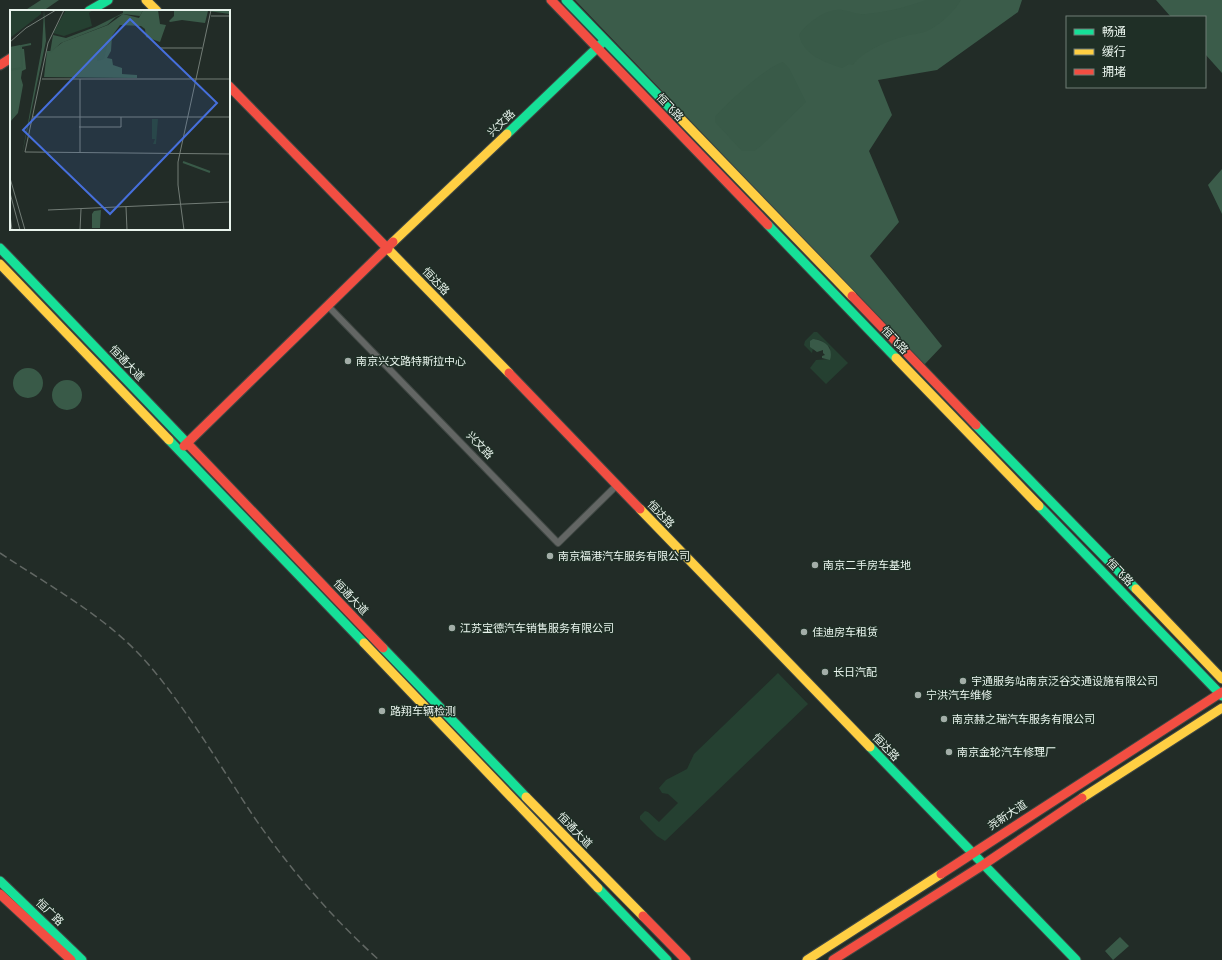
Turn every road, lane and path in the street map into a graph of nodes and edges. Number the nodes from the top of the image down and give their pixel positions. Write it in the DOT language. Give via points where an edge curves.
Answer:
graph roads {
  1 [pos="108,0"];
  2 [pos="146,0"];
  3 [pos="551,0"];
  4 [pos="566,0"];
  5 [pos="92,10"];
  6 [pos="156,10"];
  7 [pos="605,41"];
  8 [pos="597,48"];
  9 [pos="10,59"];
  10 [pos="0,65"];
  11 [pos="230,87"];
  12 [pos="0,248"];
  13 [pos="387,248"];
  14 [pos="0,264"];
  15 [pos="328,306"];
  16 [pos="188,443"];
  17 [pos="178,452"];
  18 [pos="616,486"];
  19 [pos="1222,679"];
  20 [pos="1221,694"];
  21 [pos="1222,708"];
  22 [pos="972,852"];
  23 [pos="983,865"];
  24 [pos="0,882"];
  25 [pos="0,894"];
  26 [pos="71,960"];
  27 [pos="82,960"];
  28 [pos="666,960"];
  29 [pos="686,960"];
  30 [pos="807,960"];
  31 [pos="833,960"];
  32 [pos="1076,960"];
  1 -- 5 [label="main road"];
  2 -- 6 [label="main road"];
  3 -- 8 [label="main road, 恒飞路"];
  4 -- 7 [label="main road, 恒飞路"];
  7 -- 8 [label="main road, 兴文路"];
  7 -- 19 [label="main road, 恒飞路"];
  8 -- 13 [label="main road, 兴文路"];
  8 -- 20 [label="main road, 恒飞路"];
  9 -- 10 [label="main road"];
  11 -- 13 [label="main road, 恒达路"];
  12 -- 16 [label="main road, 恒通大道"];
  13 -- 15 [label="main road, 兴文路"];
  13 -- 18 [label="main road, 恒达路"];
  14 -- 17 [label="main road"];
  15 -- 16 [label="main road, 兴文路"];
  15 -- 18 [label="street, 兴文路" via="558,543"];
  16 -- 17 [label="main road, 兴文路"];
  16 -- 29 [label="main road, 恒通大道"];
  17 -- 28 [label="main road"];
  18 -- 22 [label="main road, 恒达路"];
  20 -- 22 [label="main road, 尧新大道"];
  21 -- 23 [label="main road" via="1134,763"];
  22 -- 23 [label="main road, 恒达路"];
  22 -- 30 [label="main road, 尧新大道"];
  23 -- 31 [label="main road"];
  23 -- 32 [label="main road, 恒达路"];
  24 -- 27 [label="main road, 恒广路"];
  25 -- 26 [label="main road, 恒广路"];
}
